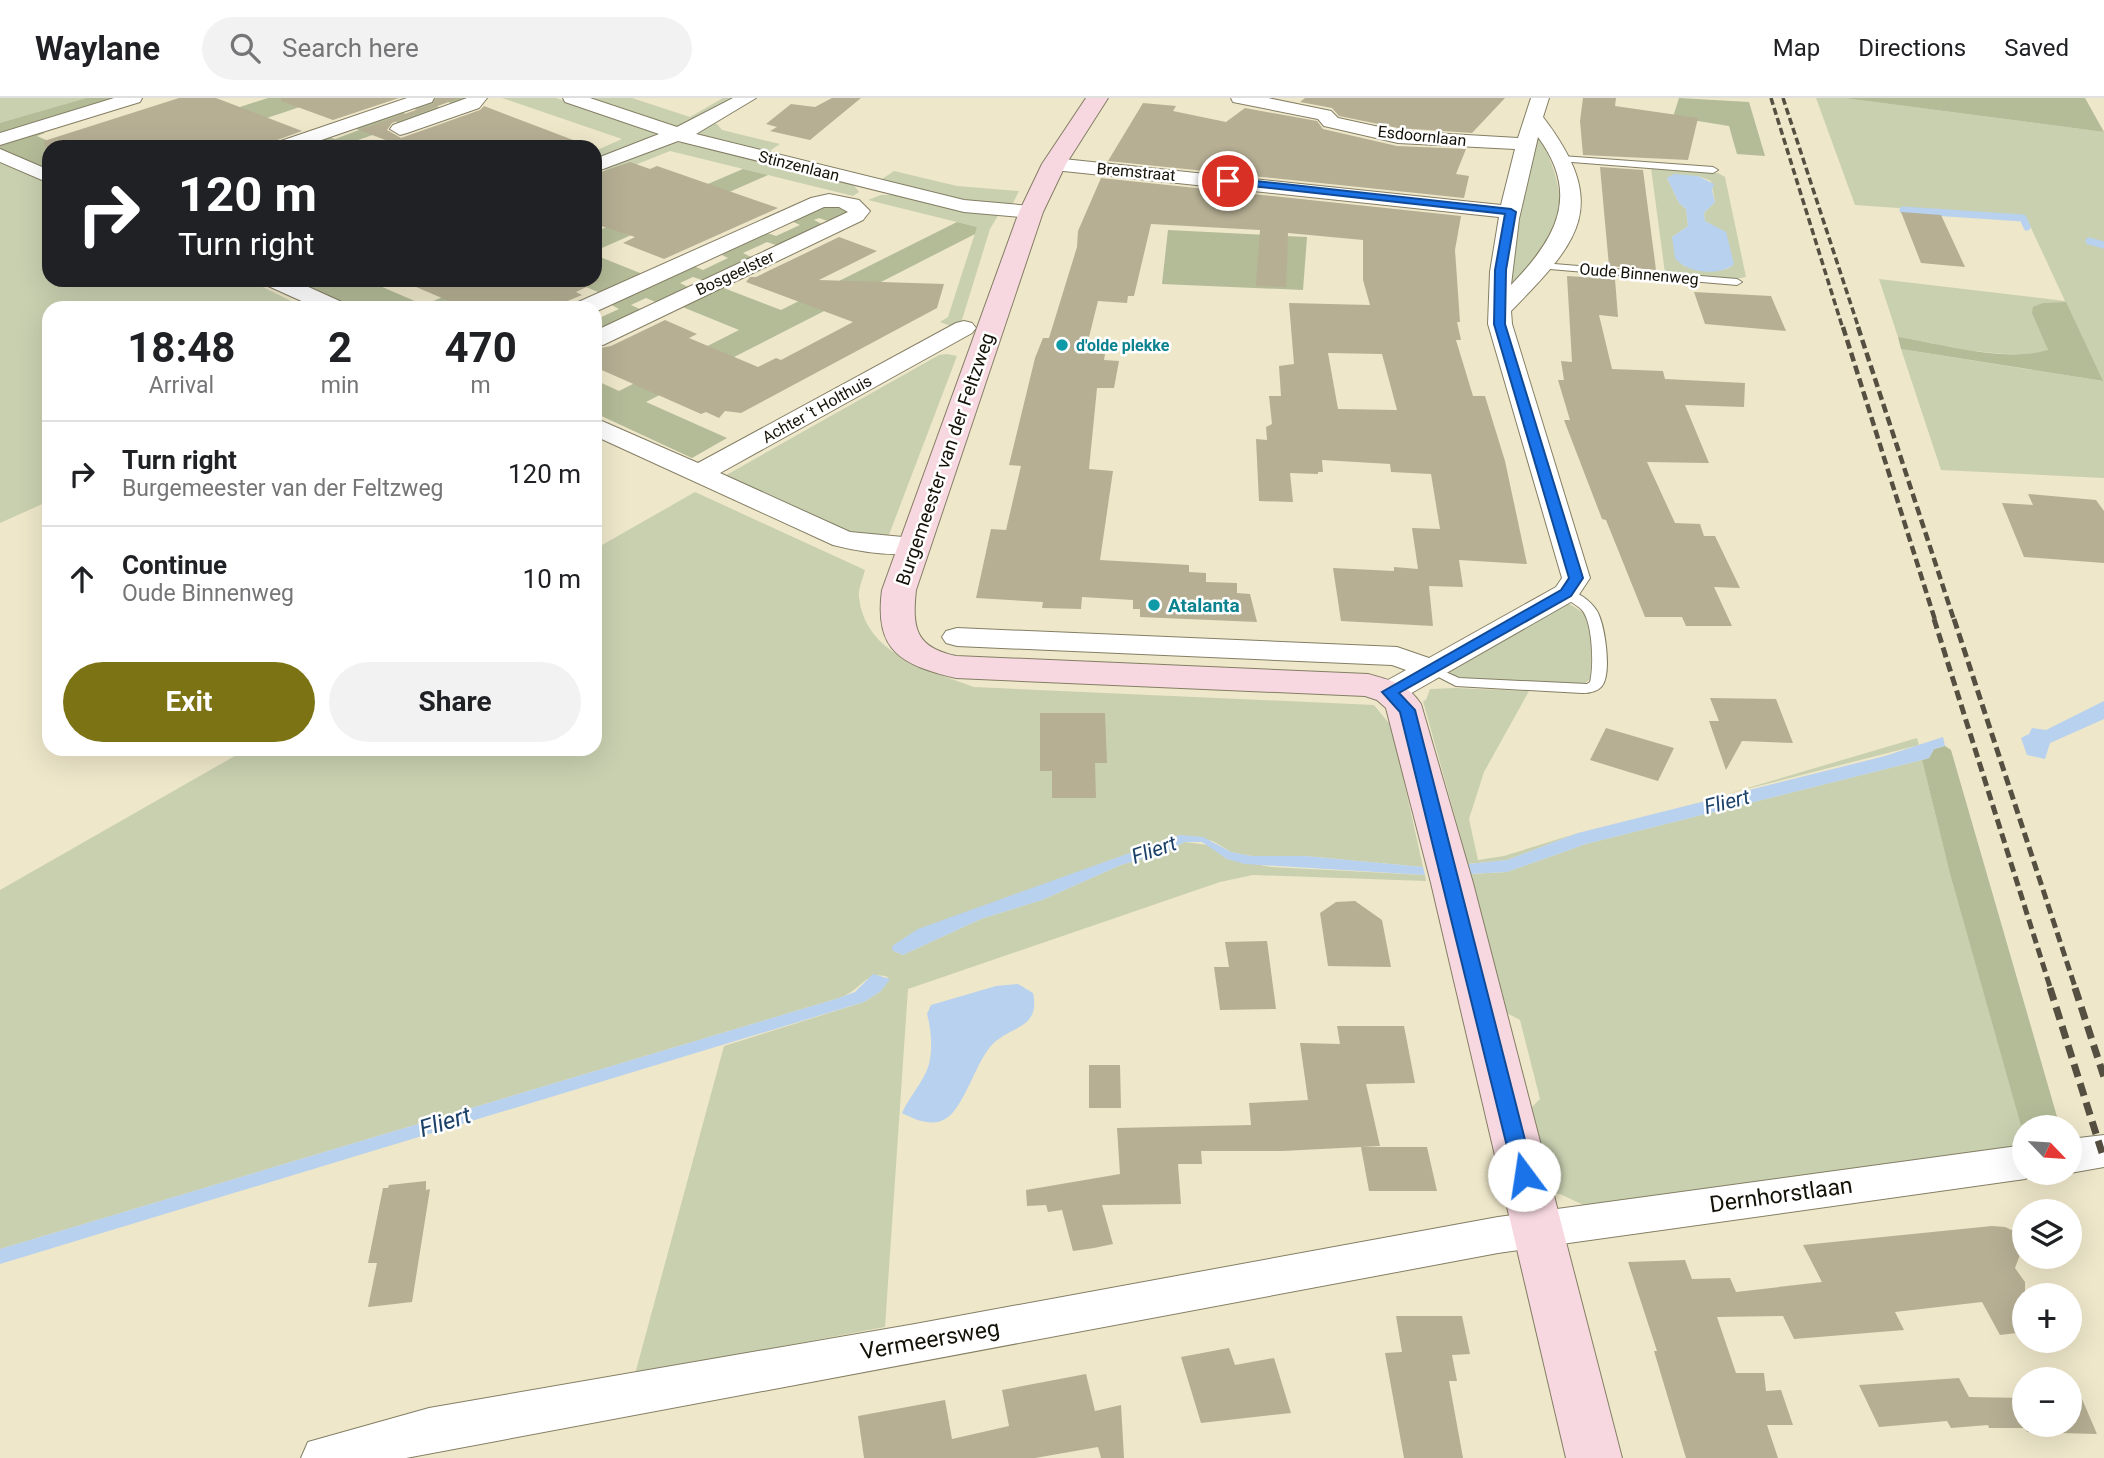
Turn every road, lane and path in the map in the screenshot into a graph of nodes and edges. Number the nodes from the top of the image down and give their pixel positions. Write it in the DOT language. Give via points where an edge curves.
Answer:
graph roads {
  1 [pos="133,98"];
  2 [pos="425,98"];
  3 [pos="478,98"];
  4 [pos="572,98"];
  5 [pos="747,98"];
  6 [pos="1097,98"];
  7 [pos="1240,98"];
  8 [pos="1536,107"];
  9 [pos="385,134"];
  10 [pos="677,134"];
  11 [pos="0,139"];
  12 [pos="302,140"];
  13 [pos="1527,144"];
  14 [pos="0,155"];
  15 [pos="1562,159"];
  16 [pos="602,163"];
  17 [pos="1054,164"];
  18 [pos="1713,170"];
  19 [pos="42,174"];
  20 [pos="881,186"];
  21 [pos="848,204"];
  22 [pos="1031,212"];
  23 [pos="1511,212"];
  24 [pos="1542,266"];
  25 [pos="1737,282"];
  26 [pos="290,287"];
  27 [pos="321,301"];
  28 [pos="599,301"];
  29 [pos="1499,310"];
  30 [pos="602,337"];
  31 [pos="974,337"];
  32 [pos="602,429"];
  33 [pos="700,473"];
  34 [pos="914,545"];
  35 [pos="1566,593"];
  36 [pos="957,637"];
  37 [pos="1430,669"];
  38 [pos="1390,692"];
  39 [pos="2104,1151"];
  40 [pos="2082,1154"];
  41 [pos="2012,1164"];
  42 [pos="1537,1228"];
  43 [pos="324,1458"];
  44 [pos="1594,1458"];
  1 -- 11 [label="street"];
  2 -- 12 [label="street"];
  3 -- 9 [label="street"];
  4 -- 10 [label="street, Stinzenlaan"];
  5 -- 10 [label="street"];
  6 -- 17 [label="street, Burgemeester van der Feltzweg"];
  7 -- 13 [label="street, Esdoornlaan" via="1398,136"];
  8 -- 13 [label="street, Oude Binnenweg"];
  8 -- 15 [label="street, Oude Binnenweg"];
  10 -- 16 [label="street"];
  10 -- 20 [label="street, Stinzenlaan"];
  13 -- 23 [label="street, Oude Binnenweg"];
  14 -- 19 [label="street"];
  15 -- 18 [label="lane"];
  15 -- 24 [label="street, Oude Binnenweg" via="1571,185 1571,211 1562,239"];
  17 -- 22 [label="street, Burgemeester van der Feltzweg"];
  17 -- 23 [label="street, Bremstraat"];
  20 -- 21 [label="street, Bosgeelster"];
  20 -- 22 [label="street, Stinzenlaan" via="973,208"];
  21 -- 28 [label="street, Bosgeelster" via="818,202"];
  21 -- 30 [label="street, Bosgeelster" via="859,209 856,216"];
  22 -- 31 [label="street, Burgemeester van der Feltzweg"];
  23 -- 29 [label="street, Oude Binnenweg"];
  24 -- 25 [label="lane, Oude Binnenweg"];
  24 -- 29 [label="street, Oude Binnenweg"];
  26 -- 27 [label="street"];
  29 -- 35 [label="street, Oude Binnenweg" via="1510,363 1575,566 1575,583"];
  31 -- 33 [label="street, Achter 't Holthuis" via="935,344"];
  31 -- 34 [label="street, Burgemeester van der Feltzweg"];
  32 -- 33 [label="street"];
  33 -- 34 [label="street" via="843,539"];
  34 -- 38 [label="street, Burgemeester van der Feltzweg" via="899,590 897,631 907,647 928,660 956,667 1355,684"];
  35 -- 37 [label="street"];
  35 -- 37 [label="lane" via="1587,608 1595,622 1598,681 1594,686 1456,682"];
  36 -- 37 [label="street" via="1405,657"];
  37 -- 38 [label="street"];
  38 -- 42 [label="street" via="1407,710"];
  39 -- 40 [label="street"];
  41 -- 42 [label="street, Dernhorstlaan"];
  42 -- 43 [label="street, Vermeersweg" via="429,1430"];
  42 -- 44 [label="street"];
}
